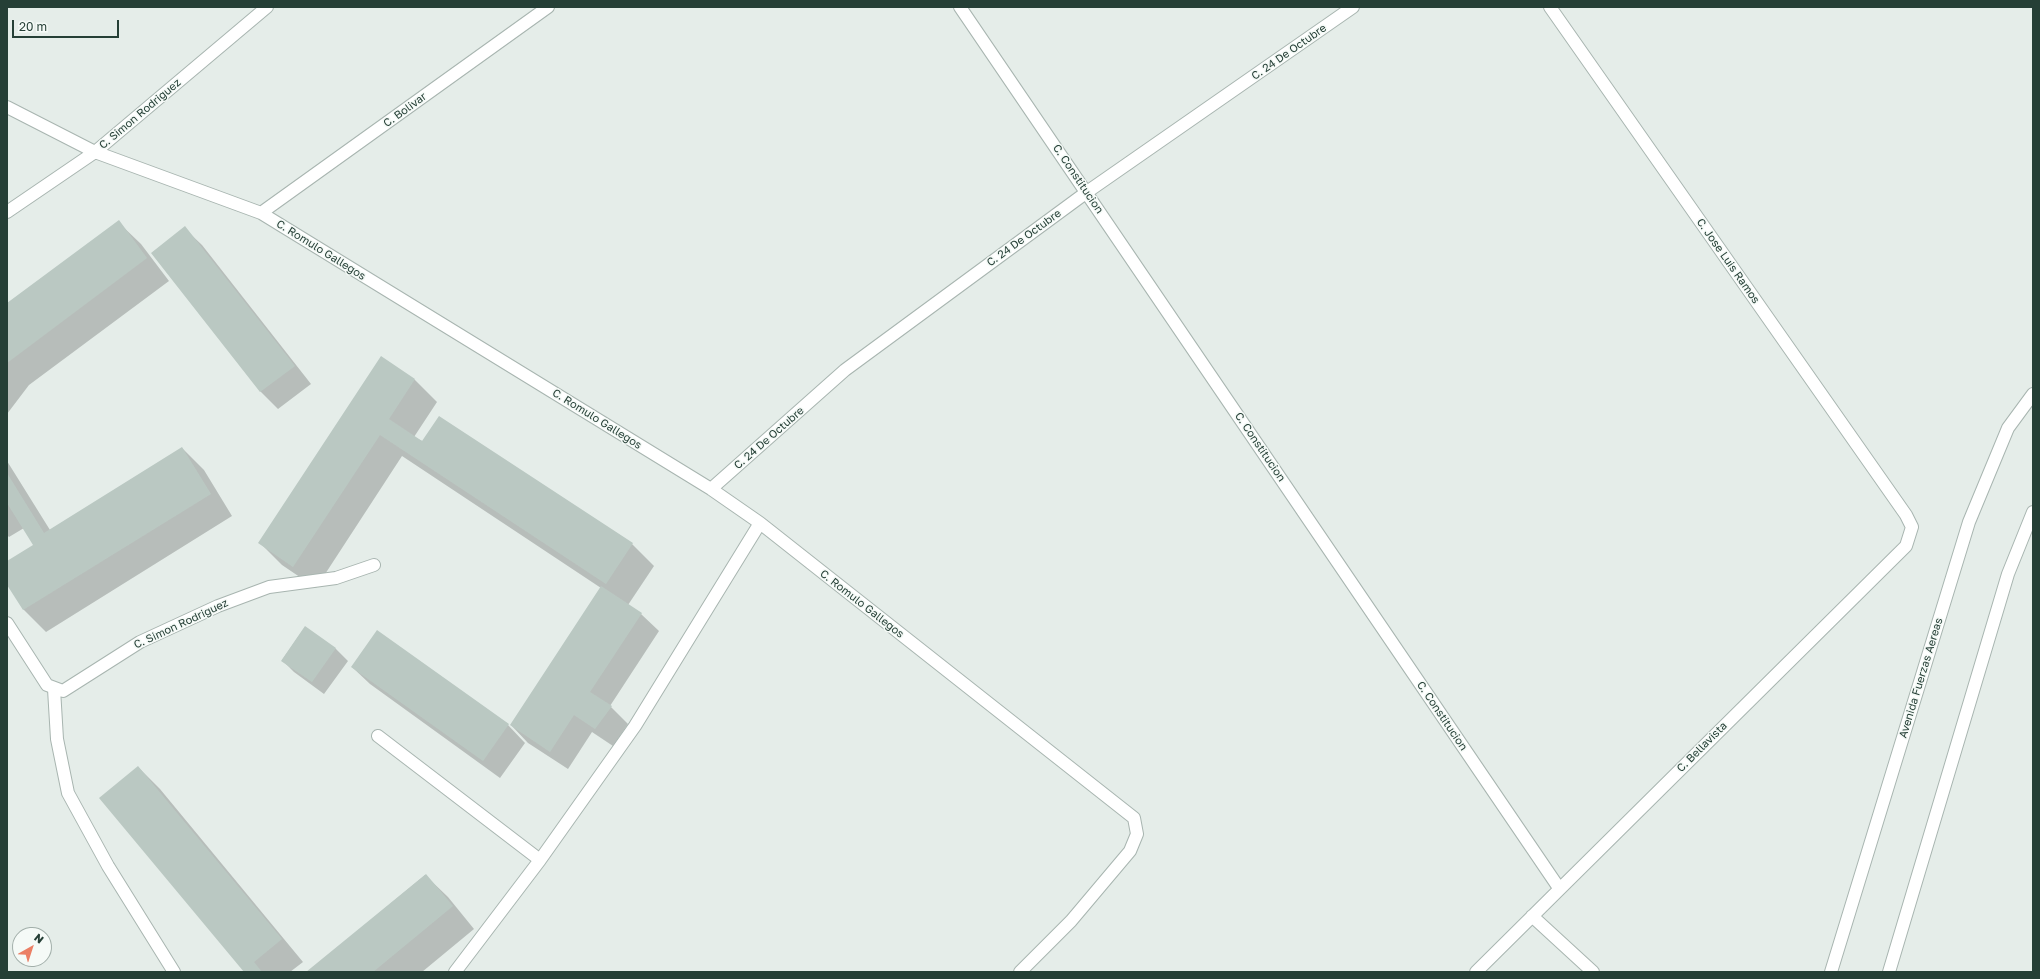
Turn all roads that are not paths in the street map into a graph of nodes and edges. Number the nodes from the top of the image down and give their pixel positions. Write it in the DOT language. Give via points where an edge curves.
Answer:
graph roads {
  1 [pos="267,7"];
  2 [pos="548,7"];
  3 [pos="960,7"];
  4 [pos="1353,7"];
  5 [pos="1550,7"];
  6 [pos="7,108"];
  7 [pos="95,152"];
  8 [pos="1087,192"];
  9 [pos="7,212"];
  10 [pos="261,213"];
  11 [pos="2033,394"];
  12 [pos="710,489"];
  13 [pos="2033,512"];
  14 [pos="1906,515"];
  15 [pos="760,523"];
  16 [pos="374,565"];
  17 [pos="7,623"];
  18 [pos="54,689"];
  19 [pos="378,736"];
  20 [pos="540,860"];
  21 [pos="1559,888"];
  22 [pos="1532,916"];
  23 [pos="174,972"];
  24 [pos="455,972"];
  25 [pos="1020,972"];
  26 [pos="1476,972"];
  27 [pos="1592,972"];
  28 [pos="1831,972"];
  29 [pos="1889,972"];
  1 -- 7 [label="street, C. Simon Rodriguez"];
  2 -- 10 [label="street, C. Bolivar"];
  3 -- 8 [label="street, C. Constitucion"];
  4 -- 8 [label="street, C. 24 De Octubre"];
  5 -- 14 [label="street, C. Jose Luis Ramos"];
  6 -- 7 [label="street, C. Romulo Gallegos"];
  7 -- 9 [label="street, C. Simon Rodriguez"];
  7 -- 10 [label="street, C. Romulo Gallegos"];
  8 -- 12 [label="street, C. 24 De Octubre" via="845,370"];
  8 -- 21 [label="street, C. Constitucion"];
  10 -- 12 [label="street, C. Romulo Gallegos"];
  11 -- 28 [label="street, Avenida Fuerzas Aereas" via="2008,428 1969,522"];
  12 -- 15 [label="street, C. Romulo Gallegos"];
  13 -- 29 [label="street" via="2008,574"];
  14 -- 21 [label="street, C. Bellavista" via="1912,527 1906,546"];
  15 -- 20 [label="street" via="635,726"];
  15 -- 25 [label="street, C. Romulo Gallegos" via="1134,818 1138,834 1130,851 1071,921"];
  16 -- 18 [label="street, C. Simon Rodriguez" via="336,578 269,587 218,606 140,642 63,691"];
  17 -- 18 [label="street" via="47,685"];
  18 -- 23 [label="street" via="57,739 68,793 108,866"];
  19 -- 20 [label="street"];
  20 -- 24 [label="street"];
  21 -- 22 [label="street, C. Bellavista"];
  22 -- 26 [label="street, C. Bellavista"];
  22 -- 27 [label="street"];
}
